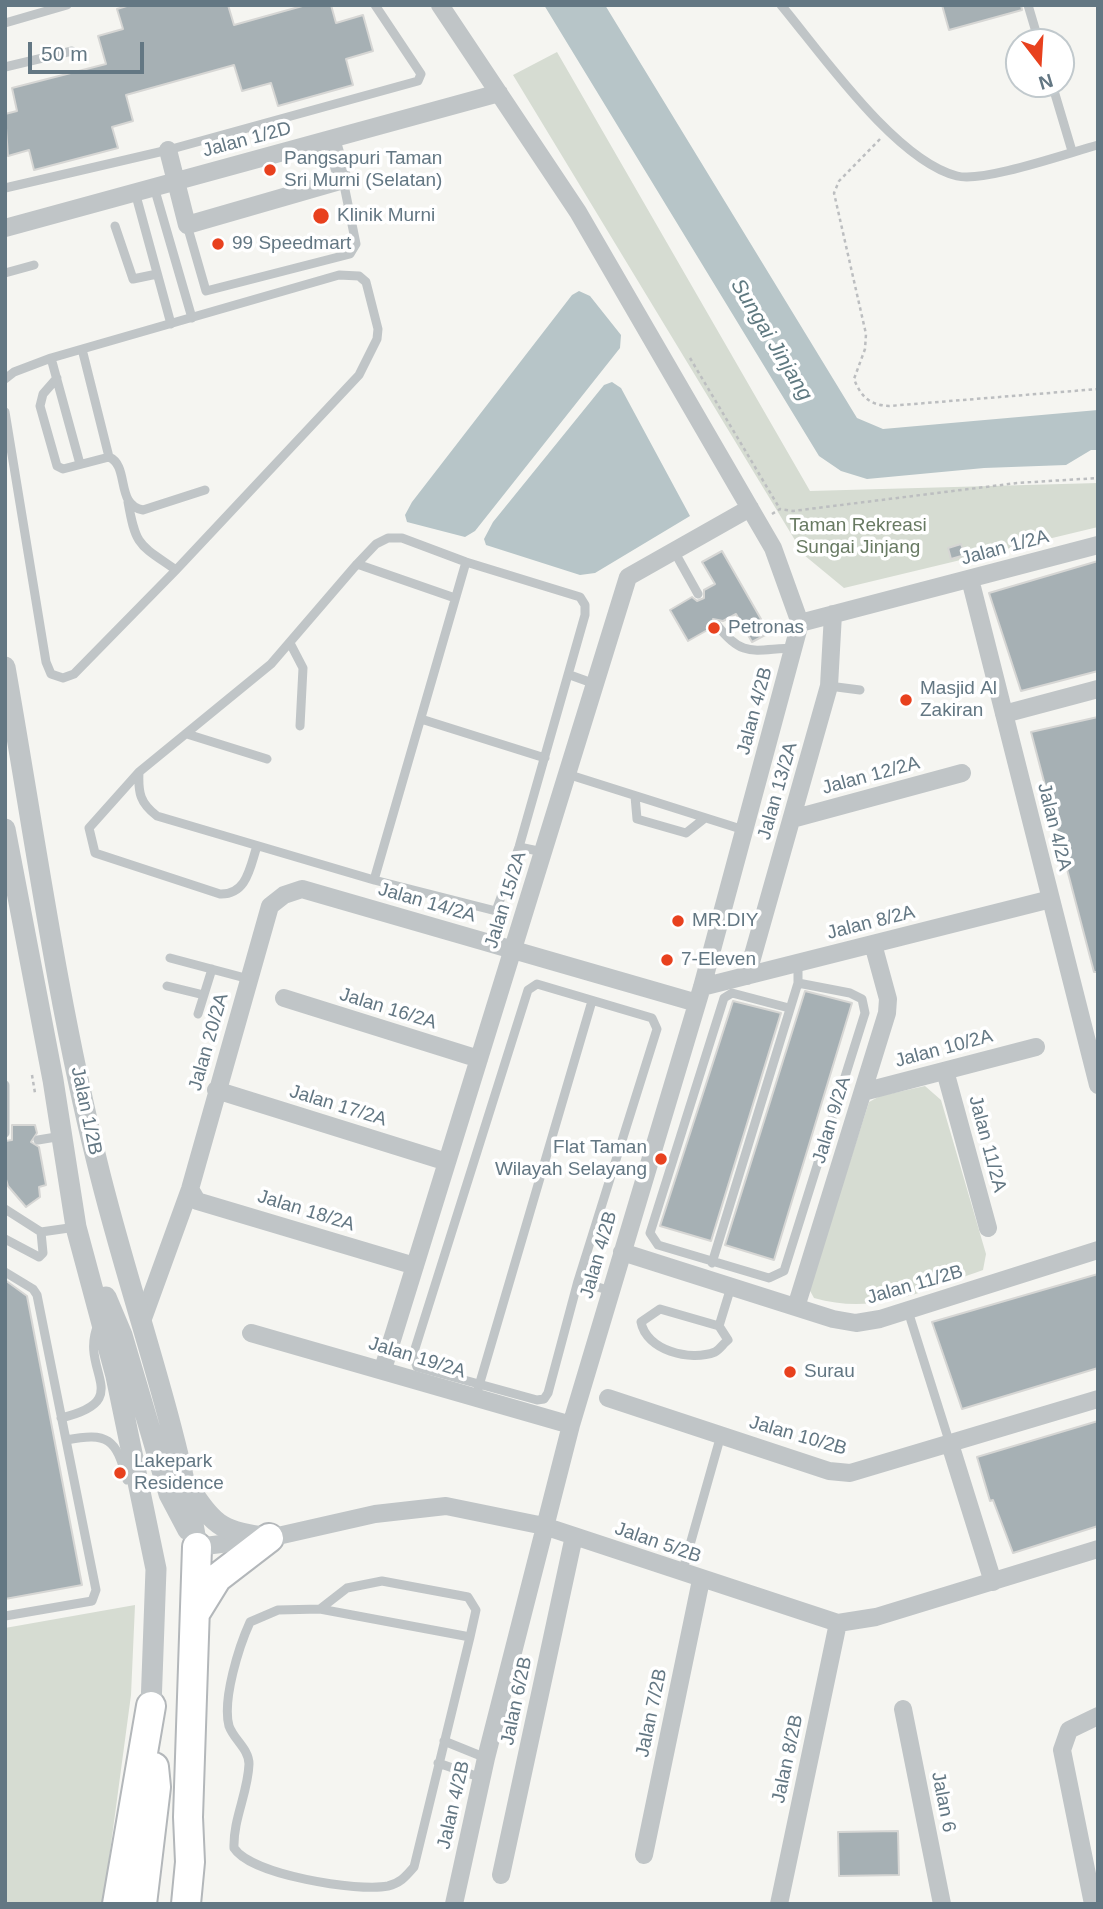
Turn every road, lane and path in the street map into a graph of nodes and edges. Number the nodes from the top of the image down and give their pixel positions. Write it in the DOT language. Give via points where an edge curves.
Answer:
graph roads {
  1 [pos="67,5"];
  2 [pos="374,5"];
  3 [pos="440,5"];
  4 [pos="781,5"];
  5 [pos="1028,5"];
  6 [pos="5,23"];
  7 [pos="1035,28"];
  8 [pos="72,51"];
  9 [pos="5,66"];
  10 [pos="499,93"];
  11 [pos="1056,98"];
  12 [pos="888,131"];
  13 [pos="331,139"];
  14 [pos="1098,145"];
  15 [pos="168,150"];
  16 [pos="1072,151"];
  17 [pos="343,180"];
  18 [pos="177,181"];
  19 [pos="154,187"];
  20 [pos="5,188"];
  21 [pos="135,192"];
  22 [pos="187,225"];
  23 [pos="115,226"];
  24 [pos="5,228"];
  25 [pos="34,265"];
  26 [pos="5,273"];
  27 [pos="157,274"];
  28 [pos="192,318"];
  29 [pos="171,324"];
  30 [pos="82,349"];
  31 [pos="51,358"];
  32 [pos="690,358"];
  33 [pos="5,379"];
  34 [pos="57,379"];
  35 [pos="1098,389"];
  36 [pos="5,412"];
  37 [pos="108,457"];
  38 [pos="80,464"];
  39 [pos="1098,478"];
  40 [pos="205,490"];
  41 [pos="128,502"];
  42 [pos="750,508"];
  43 [pos="1098,545"];
  44 [pos="674,551"];
  45 [pos="466,562"];
  46 [pos="357,564"];
  47 [pos="176,570"];
  48 [pos="970,579"];
  49 [pos="698,594"];
  50 [pos="455,598"];
  51 [pos="833,614"];
  52 [pos="800,623"];
  53 [pos="717,625"];
  54 [pos="290,643"];
  55 [pos="794,648"];
  56 [pos="5,667"];
  57 [pos="570,675"];
  58 [pos="595,684"];
  59 [pos="829,686"];
  60 [pos="1098,689"];
  61 [pos="859,690"];
  62 [pos="1004,714"];
  63 [pos="421,719"];
  64 [pos="300,726"];
  65 [pos="187,734"];
  66 [pos="545,758"];
  67 [pos="267,759"];
  68 [pos="139,772"];
  69 [pos="962,773"];
  70 [pos="567,774"];
  71 [pos="635,796"];
  72 [pos="705,818"];
  73 [pos="792,819"];
  74 [pos="5,829"];
  75 [pos="744,830"];
  76 [pos="257,846"];
  77 [pos="519,847"];
  78 [pos="543,852"];
  79 [pos="374,880"];
  80 [pos="1051,899"];
  81 [pos="270,906"];
  82 [pos="873,944"];
  83 [pos="513,950"];
  84 [pos="170,958"];
  85 [pos="797,963"];
  86 [pos="212,969"];
  87 [pos="747,976"];
  88 [pos="249,979"];
  89 [pos="798,983"];
  90 [pos="167,986"];
  91 [pos="204,995"];
  92 [pos="700,995"];
  93 [pos="284,998"];
  94 [pos="593,1001"];
  95 [pos="789,1008"];
  96 [pos="198,1014"];
  97 [pos="1092,1041"];
  98 [pos="1036,1046"];
  99 [pos="479,1059"];
  100 [pos="945,1070"];
  101 [pos="5,1085"];
  102 [pos="1098,1085"];
  103 [pos="216,1090"];
  104 [pos="863,1092"];
  105 [pos="5,1133"];
  106 [pos="62,1136"];
  107 [pos="38,1140"];
  108 [pos="447,1162"];
  109 [pos="190,1189"];
  110 [pos="5,1209"];
  111 [pos="76,1227"];
  112 [pos="988,1228"];
  113 [pos="41,1232"];
  114 [pos="5,1239"];
  115 [pos="1098,1250"];
  116 [pos="622,1252"];
  117 [pos="712,1263"];
  118 [pos="415,1266"];
  119 [pos="5,1272"];
  120 [pos="90,1276"];
  121 [pos="578,1281"];
  122 [pos="731,1287"];
  123 [pos="611,1291"];
  124 [pos="796,1307"];
  125 [pos="908,1311"];
  126 [pos="101,1317"];
  127 [pos="141,1324"];
  128 [pos="719,1326"];
  129 [pos="251,1333"];
  130 [pos="383,1369"];
  131 [pos="478,1391"];
  132 [pos="608,1398"];
  133 [pos="1098,1399"];
  134 [pos="61,1418"];
  135 [pos="571,1425"];
  136 [pos="721,1435"];
  137 [pos="66,1440"];
  138 [pos="950,1444"];
  139 [pos="185,1482"];
  140 [pos="145,1514"];
  141 [pos="544,1526"];
  142 [pos="574,1536"];
  143 [pos="269,1538"];
  144 [pos="197,1547"];
  145 [pos="1098,1549"];
  146 [pos="682,1573"];
  147 [pos="701,1580"];
  148 [pos="993,1582"];
  149 [pos="320,1609"];
  150 [pos="196,1612"];
  151 [pos="5,1616"];
  152 [pos="838,1623"];
  153 [pos="470,1637"];
  154 [pos="150,1706"];
  155 [pos="904,1709"];
  156 [pos="1092,1718"];
  157 [pos="444,1741"];
  158 [pos="486,1758"];
  159 [pos="438,1763"];
  160 [pos="482,1778"];
  161 [pos="188,1817"];
  162 [pos="644,1855"];
  163 [pos="1092,1868"];
  164 [pos="501,1875"];
  165 [pos="117,1904"];
  166 [pos="142,1904"];
  167 [pos="168,1904"];
  168 [pos="186,1904"];
  169 [pos="454,1904"];
  170 [pos="779,1904"];
  171 [pos="942,1904"];
  172 [pos="1093,1904"];
  1 -- 6 [label="lane"];
  2 -- 15 [label="lane" via="421,74 418,81"];
  3 -- 10 [label="street"];
  4 -- 12 [label="lane"];
  5 -- 7 [label="lane"];
  8 -- 9 [label="lane"];
  10 -- 13 [label="street, Jalan 1/2D"];
  10 -- 42 [label="street" via="578,212"];
  11 -- 16 [label="lane"];
  12 -- 16 [label="lane" via="931,164 958,177 986,175"];
  12 -- 35 [label="path" via="839,181 834,193 866,334 854,379 864,397 874,405 889,406"];
  13 -- 17 [label="street"];
  13 -- 18 [label="street, Jalan 1/2D"];
  14 -- 16 [label="lane"];
  15 -- 18 [label="street"];
  15 -- 20 [label="lane"];
  17 -- 22 [label="street"];
  17 -- 22 [label="lane" via="356,244 350,254 206,291"];
  18 -- 19 [label="street, Jalan 1/2D"];
  18 -- 22 [label="street"];
  19 -- 21 [label="street, Jalan 1/2D"];
  19 -- 28 [label="lane"];
  21 -- 24 [label="street, Jalan 1/2D"];
  21 -- 27 [label="lane"];
  23 -- 27 [label="lane" via="133,279"];
  25 -- 26 [label="lane"];
  27 -- 29 [label="lane"];
  28 -- 29 [label="lane"];
  28 -- 47 [label="lane" via="339,275 359,276 366,282 378,329 359,375"];
  29 -- 30 [label="lane"];
  30 -- 31 [label="lane"];
  30 -- 37 [label="lane"];
  31 -- 33 [label="lane"];
  31 -- 34 [label="lane"];
  32 -- 39 [label="path" via="780,509"];
  34 -- 38 [label="lane"];
  34 -- 38 [label="lane" via="43,394 40,406 57,466 63,469"];
  36 -- 47 [label="lane" via="51,674 63,678 74,674"];
  37 -- 38 [label="lane"];
  37 -- 41 [label="lane" via="116,464"];
  40 -- 41 [label="lane" via="143,510"];
  41 -- 47 [label="lane" via="140,545"];
  42 -- 44 [label="street, Jalan 15/2A"];
  42 -- 52 [label="street" via="773,548"];
  43 -- 48 [label="street, Jalan 1/2A"];
  44 -- 49 [label="lane"];
  44 -- 58 [label="street, Jalan 15/2A" via="628,577"];
  45 -- 46 [label="lane" via="402,538 388,538"];
  45 -- 50 [label="lane"];
  45 -- 57 [label="lane" via="580,597 585,615"];
  46 -- 50 [label="lane"];
  46 -- 54 [label="lane"];
  48 -- 51 [label="street, Jalan 1/2A"];
  48 -- 62 [label="street, Jalan 4/2A"];
  50 -- 63 [label="lane"];
  51 -- 52 [label="street, Jalan 1/2A"];
  51 -- 59 [label="street, Jalan 13/2A"];
  52 -- 55 [label="street, Jalan 4/2B"];
  53 -- 55 [label="lane" via="732,645 743,649"];
  54 -- 64 [label="lane" via="303,668"];
  54 -- 65 [label="lane"];
  55 -- 75 [label="street, Jalan 4/2B"];
  56 -- 127 [label="street, Jalan 1/2B" via="96,1161"];
  57 -- 58 [label="lane"];
  57 -- 66 [label="lane"];
  58 -- 70 [label="street, Jalan 15/2A"];
  59 -- 61 [label="lane"];
  59 -- 73 [label="street, Jalan 13/2A"];
  60 -- 62 [label="street"];
  62 -- 80 [label="street, Jalan 4/2A"];
  63 -- 66 [label="lane"];
  63 -- 79 [label="lane"];
  65 -- 67 [label="lane"];
  65 -- 68 [label="lane"];
  66 -- 77 [label="lane"];
  68 -- 76 [label="lane" via="138,794 157,816"];
  68 -- 76 [label="lane" via="89,828 95,853 231,895 243,887"];
  69 -- 73 [label="street, Jalan 12/2A"];
  70 -- 71 [label="lane"];
  70 -- 78 [label="street, Jalan 15/2A"];
  71 -- 72 [label="lane"];
  71 -- 72 [label="lane" via="637,819 686,833"];
  72 -- 75 [label="lane"];
  73 -- 87 [label="street, Jalan 13/2A"];
  74 -- 106 [label="street, Jalan 1/2B"];
  75 -- 92 [label="street, Jalan 4/2B"];
  76 -- 79 [label="lane"];
  77 -- 78 [label="lane"];
  77 -- 79 [label="lane" via="496,911"];
  78 -- 83 [label="street, Jalan 15/2A"];
  80 -- 82 [label="street, Jalan 8/2A"];
  80 -- 97 [label="street, Jalan 4/2A"];
  81 -- 83 [label="street, Jalan 14/2A" via="284,894 302,889"];
  81 -- 88 [label="street, Jalan 20/2A"];
  82 -- 85 [label="street, Jalan 8/2A"];
  82 -- 104 [label="street, Jalan 9/2A" via="888,999"];
  83 -- 92 [label="street, Jalan 14/2A"];
  83 -- 99 [label="street, Jalan 15/2A"];
  84 -- 86 [label="lane"];
  85 -- 87 [label="street, Jalan 8/2A"];
  85 -- 89 [label="lane"];
  86 -- 88 [label="lane"];
  86 -- 91 [label="lane"];
  87 -- 92 [label="street, Jalan 8/2A"];
  88 -- 103 [label="street, Jalan 20/2A"];
  89 -- 95 [label="lane"];
  89 -- 117 [label="lane" via="850,993 862,999 864,1013 784,1271 769,1278"];
  90 -- 91 [label="lane"];
  91 -- 96 [label="lane"];
  92 -- 116 [label="street, Jalan 4/2B"];
  93 -- 99 [label="street, Jalan 16/2A"];
  94 -- 121 [label="lane" via="652,1018 657,1029"];
  94 -- 131 [label="lane"];
  94 -- 131 [label="lane" via="537,984 528,990 413,1355 417,1367"];
  95 -- 117 [label="lane"];
  95 -- 117 [label="lane" via="732,993 724,998 655,1215 650,1233 658,1245"];
  97 -- 102 [label="street, Jalan 4/2A"];
  98 -- 100 [label="street, Jalan 10/2A"];
  99 -- 108 [label="street, Jalan 15/2A"];
  100 -- 104 [label="street, Jalan 10/2A"];
  100 -- 112 [label="street, Jalan 11/2A"];
  101 -- 105 [label="lane"];
  103 -- 108 [label="street, Jalan 17/2A"];
  103 -- 109 [label="street, Jalan 20/2A"];
  104 -- 124 [label="street, Jalan 9/2A"];
  106 -- 107 [label="lane"];
  106 -- 111 [label="street, Jalan 1/2B"];
  108 -- 118 [label="street, Jalan 15/2A"];
  109 -- 118 [label="street, Jalan 18/2A" via="197,1201"];
  109 -- 127 [label="street, Jalan 20/2A"];
  110 -- 113 [label="lane"];
  111 -- 113 [label="lane"];
  111 -- 120 [label="street, Jalan 1/2B"];
  113 -- 114 [label="lane" via="43,1253 39,1257"];
  115 -- 125 [label="street, Jalan 11/2B"];
  116 -- 122 [label="street, Jalan 11/2B"];
  116 -- 123 [label="street, Jalan 4/2B"];
  118 -- 130 [label="street, Jalan 15/2A"];
  119 -- 134 [label="lane" via="37,1295"];
  120 -- 126 [label="street, Jalan 1/2B"];
  120 -- 144 [label="street" via="112,1306 169,1494"];
  121 -- 123 [label="lane"];
  121 -- 131 [label="lane" via="544,1399"];
  122 -- 124 [label="street, Jalan 11/2B"];
  122 -- 128 [label="lane"];
  123 -- 135 [label="street, Jalan 4/2B"];
  124 -- 125 [label="street, Jalan 11/2B" via="856,1323"];
  125 -- 138 [label="lane"];
  126 -- 134 [label="lane" via="93,1349 101,1383 99,1400 91,1410"];
  126 -- 140 [label="street, Jalan 1/2B"];
  127 -- 139 [label="street, Jalan 1/2B"];
  128 -- 128 [label="lane" via="728,1340 716,1352 684,1354 651,1343 641,1322 660,1309"];
  129 -- 130 [label="street, Jalan 19/2A"];
  130 -- 131 [label="street, Jalan 19/2A"];
  131 -- 135 [label="street, Jalan 19/2A"];
  132 -- 136 [label="street, Jalan 10/2B"];
  133 -- 138 [label="street, Jalan 10/2B"];
  134 -- 137 [label="lane"];
  135 -- 141 [label="street, Jalan 4/2B"];
  136 -- 138 [label="street, Jalan 10/2B" via="828,1471 850,1473"];
  136 -- 146 [label="lane"];
  137 -- 140 [label="lane" via="95,1435 116,1446 137,1506"];
  137 -- 151 [label="lane" via="96,1597"];
  138 -- 148 [label="street"];
  139 -- 143 [label="street" via="206,1512 230,1532"];
  139 -- 144 [label="street, Jalan 1/2B"];
  140 -- 154 [label="street, Jalan 1/2B" via="156,1569"];
  141 -- 142 [label="street, Jalan 5/2B"];
  141 -- 143 [label="street, Jalan 5/2B" via="446,1506 375,1514"];
  141 -- 158 [label="street, Jalan 4/2B"];
  142 -- 146 [label="street, Jalan 5/2B"];
  142 -- 164 [label="street, Jalan 6/2B"];
  143 -- 144 [label="street, Jalan 5/2B"];
  143 -- 150 [label="highway" via="217,1578"];
  144 -- 150 [label="highway"];
  145 -- 148 [label="street, Jalan 5/2B"];
  146 -- 147 [label="street, Jalan 5/2B"];
  147 -- 152 [label="street, Jalan 5/2B"];
  147 -- 162 [label="street, Jalan 7/2B"];
  148 -- 152 [label="street, Jalan 5/2B" via="876,1618"];
  149 -- 153 [label="lane"];
  149 -- 153 [label="lane" via="347,1588 373,1582 468,1597 474,1603"];
  149 -- 159 [label="lane" via="278,1610 250,1622 236,1652 228,1723 248,1757 248,1780 233,1838 237,1854 282,1873 353,1886 401,1882 414,1867"];
  150 -- 161 [label="highway"];
  152 -- 170 [label="street, Jalan 8/2B"];
  153 -- 157 [label="lane"];
  154 -- 165 [label="highway"];
  154 -- 166 [label="highway" via="156,1787"];
  155 -- 171 [label="street, Jalan 6"];
  156 -- 163 [label="street" via="1069,1730 1062,1749"];
  157 -- 158 [label="lane"];
  157 -- 159 [label="lane"];
  158 -- 160 [label="street, Jalan 4/2B"];
  159 -- 160 [label="lane"];
  160 -- 169 [label="street, Jalan 4/2B"];
  161 -- 167 [label="highway"];
  161 -- 168 [label="highway"];
  163 -- 172 [label="street"];
}
